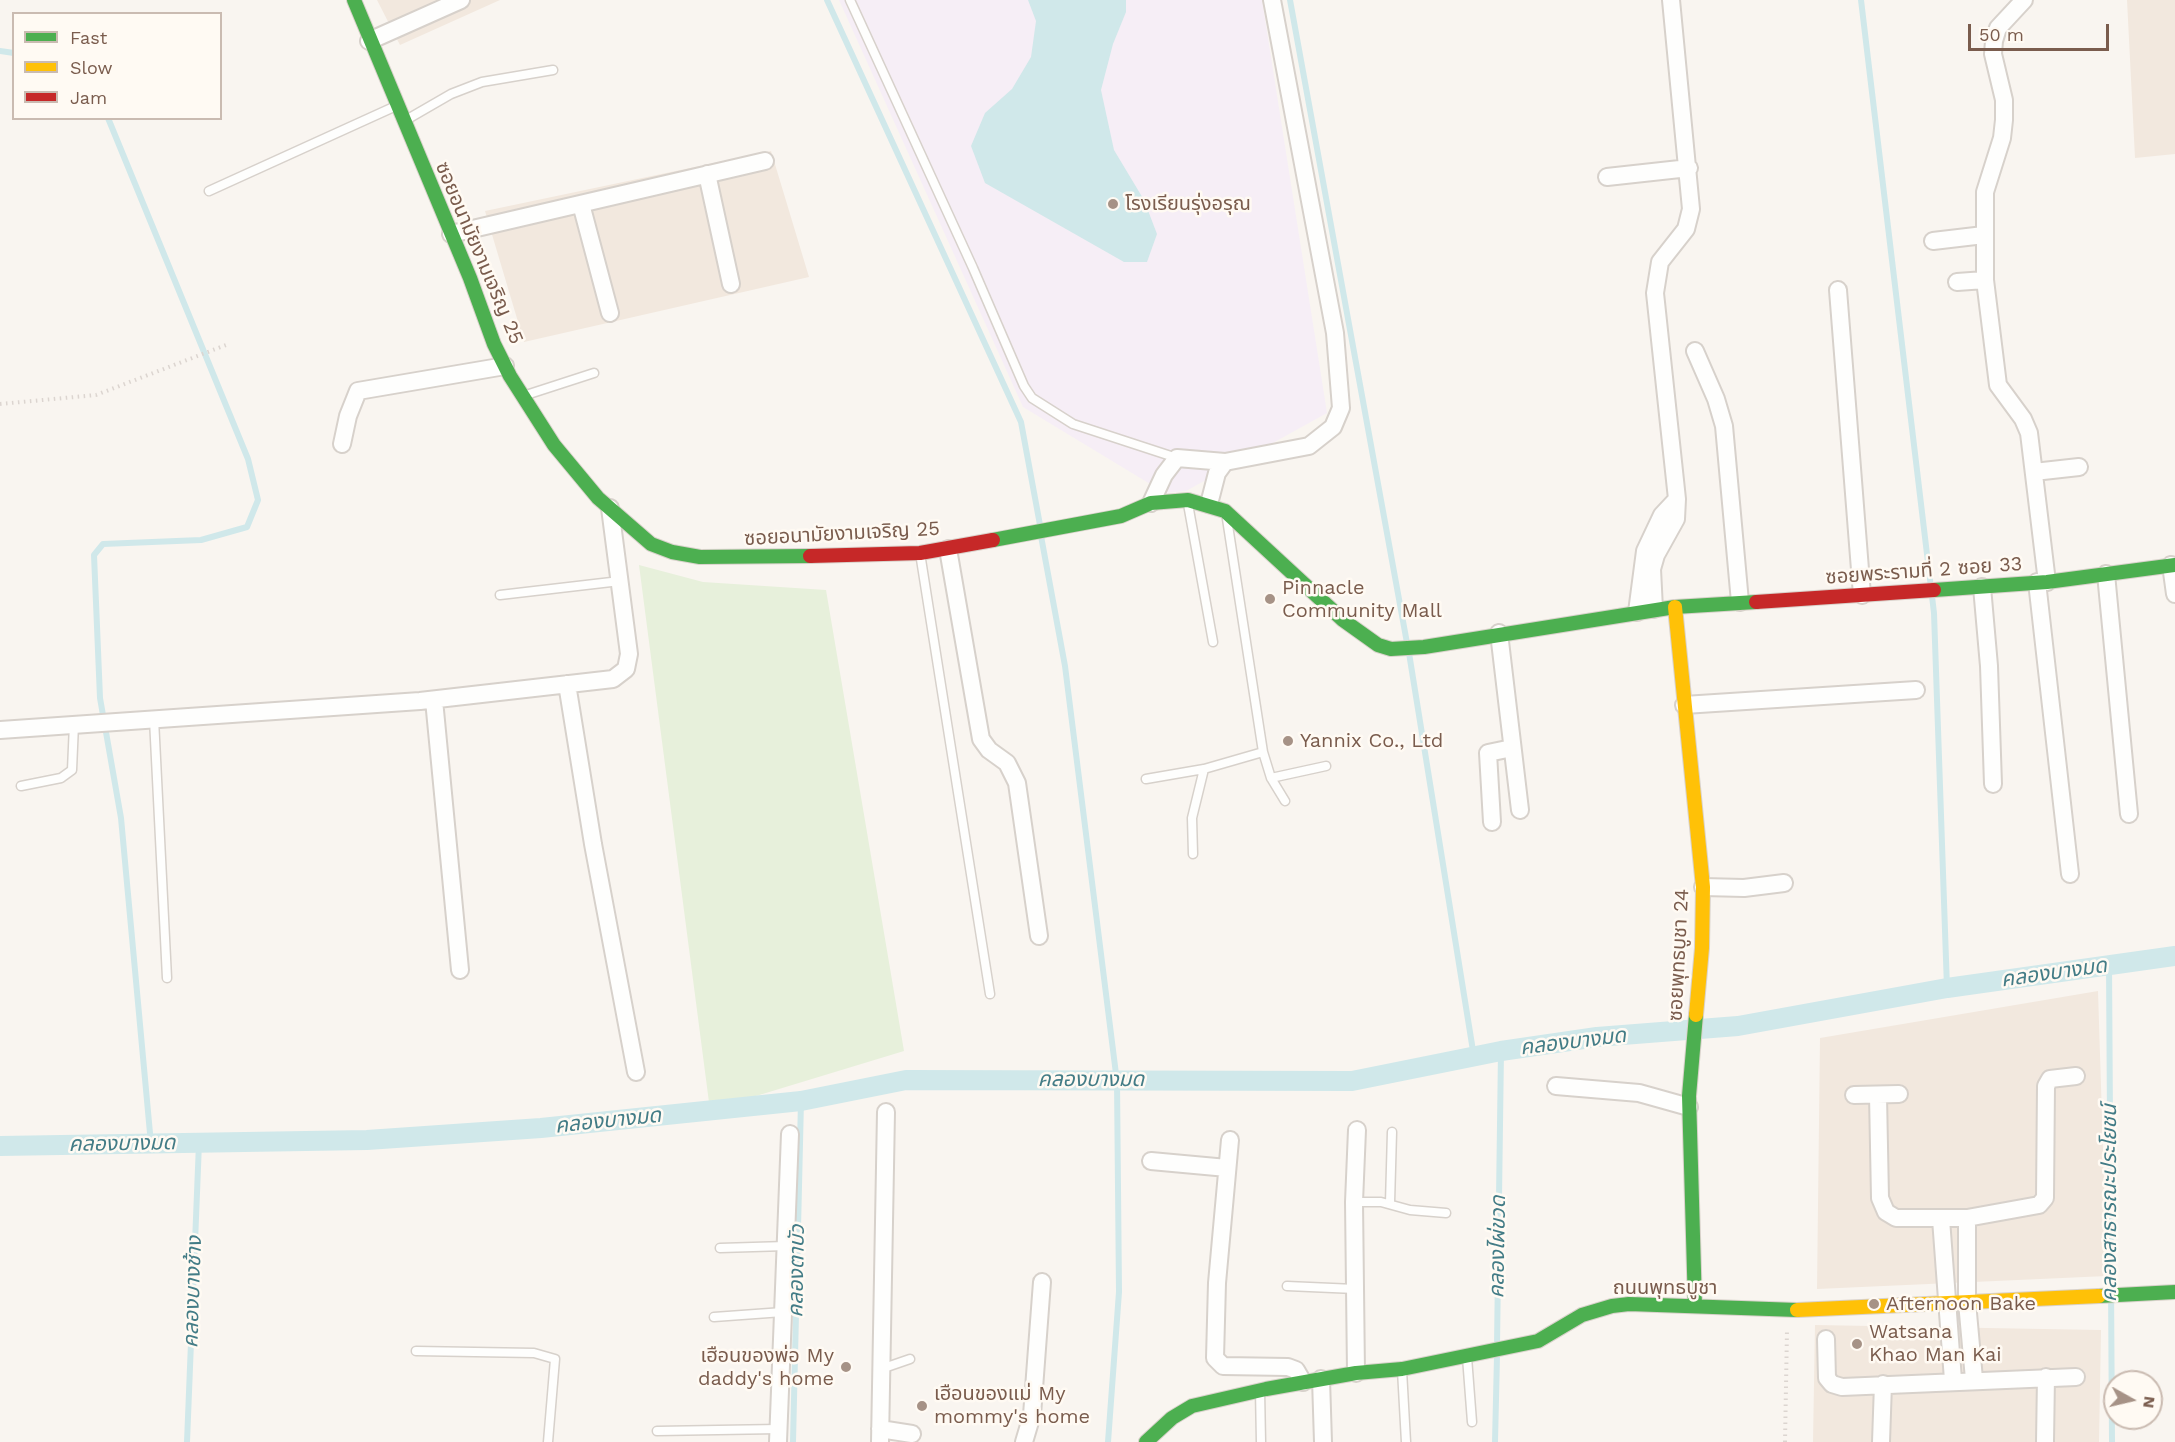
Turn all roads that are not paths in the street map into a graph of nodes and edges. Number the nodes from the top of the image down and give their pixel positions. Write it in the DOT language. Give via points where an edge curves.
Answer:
graph roads {
  1 [pos="354,0"];
  2 [pos="461,0"];
  3 [pos="850,0"];
  4 [pos="1272,0"];
  5 [pos="1671,0"];
  6 [pos="2024,0"];
  7 [pos="369,41"];
  8 [pos="553,70"];
  9 [pos="396,106"];
  10 [pos="403,122"];
  11 [pos="765,160"];
  12 [pos="1689,168"];
  13 [pos="707,174"];
  14 [pos="1607,177"];
  15 [pos="209,190"];
  16 [pos="581,204"];
  17 [pos="451,234"];
  18 [pos="1984,235"];
  19 [pos="1933,241"];
  20 [pos="1985,280"];
  21 [pos="1957,282"];
  22 [pos="730,284"];
  23 [pos="1838,290"];
  24 [pos="610,313"];
  25 [pos="1695,351"];
  26 [pos="505,366"];
  27 [pos="594,373"];
  28 [pos="523,397"];
  29 [pos="342,444"];
  30 [pos="1177,458"];
  31 [pos="1225,462"];
  32 [pos="2079,467"];
  33 [pos="2034,472"];
  34 [pos="1188,500"];
  35 [pos="1151,503"];
  36 [pos="1209,504"];
  37 [pos="610,508"];
  38 [pos="1225,511"];
  39 [pos="948,549"];
  40 [pos="920,553"];
  41 [pos="2173,565"];
  42 [pos="2106,574"];
  43 [pos="620,581"];
  44 [pos="2042,582"];
  45 [pos="1982,587"];
  46 [pos="2175,594"];
  47 [pos="500,595"];
  48 [pos="1862,595"];
  49 [pos="1740,602"];
  50 [pos="1675,607"];
  51 [pos="1646,611"];
  52 [pos="1498,633"];
  53 [pos="1213,642"];
  54 [pos="567,684"];
  55 [pos="1916,690"];
  56 [pos="434,699"];
  57 [pos="1684,705"];
  58 [pos="154,718"];
  59 [pos="74,723"];
  60 [pos="0,730"];
  61 [pos="1512,748"];
  62 [pos="1263,752"];
  63 [pos="1326,766"];
  64 [pos="1204,769"];
  65 [pos="1271,778"];
  66 [pos="1146,779"];
  67 [pos="1993,784"];
  68 [pos="21,786"];
  69 [pos="1285,801"];
  70 [pos="1520,810"];
  71 [pos="2129,814"];
  72 [pos="1492,822"];
  73 [pos="1193,854"];
  74 [pos="2070,874"];
  75 [pos="1784,883"];
  76 [pos="1703,887"];
  77 [pos="1039,936"];
  78 [pos="460,969"];
  79 [pos="167,978"];
  80 [pos="990,994"];
  81 [pos="636,1072"];
  82 [pos="2076,1076"];
  83 [pos="1556,1086"];
  84 [pos="1899,1094"];
  85 [pos="1854,1095"];
  86 [pos="1878,1095"];
  87 [pos="1689,1101"];
  88 [pos="886,1112"];
  89 [pos="1357,1130"];
  90 [pos="1392,1132"];
  91 [pos="790,1134"];
  92 [pos="1230,1140"];
  93 [pos="1151,1161"];
  94 [pos="1227,1168"];
  95 [pos="1353,1202"];
  96 [pos="1390,1203"];
  97 [pos="1446,1213"];
  98 [pos="1966,1218"];
  99 [pos="1941,1219"];
  100 [pos="786,1246"];
  101 [pos="720,1248"];
  102 [pos="1042,1282"];
  103 [pos="1287,1286"];
  104 [pos="1355,1289"];
  105 [pos="2175,1292"];
  106 [pos="1967,1302"];
  107 [pos="1948,1303"];
  108 [pos="1695,1306"];
  109 [pos="783,1312"];
  110 [pos="714,1317"];
  111 [pos="1826,1339"];
  112 [pos="416,1351"];
  113 [pos="1467,1356"];
  114 [pos="910,1359"];
  115 [pos="881,1369"];
  116 [pos="1402,1369"];
  117 [pos="1356,1373"];
  118 [pos="2046,1377"];
  119 [pos="2076,1377"];
  120 [pos="1322,1379"];
  121 [pos="1974,1379"];
  122 [pos="1953,1380"];
  123 [pos="1303,1382"];
  124 [pos="1883,1384"];
  125 [pos="1260,1390"];
  126 [pos="1472,1422"];
  127 [pos="657,1431"];
  128 [pos="912,1434"];
  129 [pos="778,1436"];
  130 [pos="880,1436"];
  131 [pos="548,1442"];
  132 [pos="1024,1442"];
  133 [pos="1146,1442"];
  134 [pos="1261,1442"];
  135 [pos="1323,1442"];
  136 [pos="1406,1442"];
  137 [pos="1881,1442"];
  138 [pos="2045,1442"];
  1 -- 7 [label="street, ซอยอนามัยงามเจริญ 25"];
  2 -- 7 [label="street"];
  3 -- 30 [label="lane" via="1032,398 1073,424"];
  4 -- 31 [label="street" via="1335,333 1341,408 1333,427 1309,446"];
  5 -- 12 [label="street"];
  6 -- 18 [label="street" via="1998,28 1994,40 2004,120 1985,192"];
  7 -- 9 [label="street, ซอยอนามัยงามเจริญ 25"];
  8 -- 10 [label="lane" via="482,82 451,94"];
  9 -- 10 [label="street, ซอยอนามัยงามเจริญ 25"];
  9 -- 15 [label="lane"];
  10 -- 17 [label="street, ซอยอนามัยงามเจริญ 25"];
  11 -- 13 [label="street"];
  12 -- 14 [label="street"];
  12 -- 51 [label="street" via="1691,209 1686,229 1660,262 1655,293 1677,499 1676,519 1652,569"];
  13 -- 16 [label="street"];
  13 -- 22 [label="street"];
  16 -- 17 [label="street"];
  16 -- 24 [label="street"];
  17 -- 26 [label="street, ซอยอนามัยงามเจริญ 25"];
  18 -- 19 [label="street"];
  18 -- 20 [label="street"];
  20 -- 21 [label="street"];
  20 -- 33 [label="street" via="1998,385 2029,433"];
  23 -- 48 [label="street"];
  25 -- 49 [label="street" via="1724,426"];
  26 -- 28 [label="street, ซอยอนามัยงามเจริญ 25"];
  26 -- 29 [label="street" via="358,391"];
  27 -- 28 [label="lane"];
  28 -- 37 [label="street, ซอยอนามัยงามเจริญ 25" via="554,445"];
  30 -- 31 [label="street"];
  30 -- 35 [label="street"];
  31 -- 36 [label="street" via="1217,473"];
  32 -- 33 [label="street"];
  33 -- 44 [label="street"];
  34 -- 35 [label="street, ซอยอนามัยงามเจริญ 25"];
  34 -- 36 [label="street, ซอยอนามัยงามเจริญ 25"];
  34 -- 53 [label="lane"];
  35 -- 39 [label="street, ซอยอนามัยงามเจริญ 25" via="1121,516"];
  36 -- 38 [label="street, ซอยอนามัยงามเจริญ 25"];
  37 -- 40 [label="street, ซอยอนามัยงามเจริญ 25" via="651,544 700,557"];
  37 -- 43 [label="street"];
  38 -- 52 [label="street, ซอยอนามัยงามเจริญ 25" via="1343,620 1378,645 1390,649 1424,647"];
  38 -- 62 [label="lane"];
  39 -- 40 [label="street, ซอยอนามัยงามเจริญ 25"];
  39 -- 77 [label="street" via="981,739 1007,763 1017,783"];
  40 -- 80 [label="lane"];
  41 -- 42 [label="street, ซอยพระรามที่ 2 ซอย 33"];
  41 -- 46 [label="street"];
  42 -- 44 [label="street, ซอยพระรามที่ 2 ซอย 33"];
  42 -- 71 [label="street"];
  43 -- 47 [label="lane"];
  43 -- 54 [label="street" via="628,639 626,669 613,679"];
  44 -- 45 [label="street, ซอยพระรามที่ 2 ซอย 33"];
  44 -- 74 [label="street"];
  45 -- 48 [label="street, ซอยพระรามที่ 2 ซอย 33"];
  45 -- 67 [label="street"];
  48 -- 49 [label="street, ซอยพระรามที่ 2 ซอย 33"];
  49 -- 50 [label="street, ซอยพระรามที่ 2 ซอย 33"];
  50 -- 51 [label="street, ซอยอนามัยงามเจริญ 25"];
  50 -- 57 [label="street, ซอยพุทธบูชา 24"];
  51 -- 52 [label="street, ซอยอนามัยงามเจริญ 25"];
  52 -- 61 [label="street"];
  54 -- 56 [label="street"];
  54 -- 81 [label="street"];
  55 -- 57 [label="street"];
  56 -- 58 [label="street"];
  56 -- 78 [label="street"];
  57 -- 76 [label="street, ซอยพุทธบูชา 24"];
  58 -- 59 [label="street"];
  58 -- 79 [label="lane"];
  59 -- 60 [label="street"];
  59 -- 68 [label="lane" via="72,770 61,778"];
  61 -- 70 [label="street"];
  61 -- 72 [label="street" via="1488,753"];
  62 -- 64 [label="lane"];
  62 -- 65 [label="lane"];
  63 -- 65 [label="lane"];
  64 -- 66 [label="lane"];
  64 -- 73 [label="lane" via="1192,818"];
  65 -- 69 [label="lane"];
  75 -- 76 [label="street" via="1744,888"];
  76 -- 87 [label="street, ซอยพุทธบูชา 24"];
  82 -- 98 [label="street" via="2050,1078 2046,1086 2045,1198 2039,1205"];
  83 -- 87 [label="street"];
  84 -- 86 [label="street"];
  85 -- 86 [label="street"];
  86 -- 99 [label="street" via="1882,1207 1896,1218"];
  87 -- 108 [label="street, ซอยพุทธบูชา 24"];
  88 -- 115 [label="street"];
  89 -- 95 [label="street"];
  90 -- 96 [label="lane"];
  91 -- 100 [label="street"];
  92 -- 94 [label="street"];
  93 -- 94 [label="street"];
  94 -- 123 [label="street" via="1215,1358 1223,1366 1288,1367 1296,1370"];
  95 -- 96 [label="lane"];
  95 -- 104 [label="street"];
  96 -- 97 [label="lane" via="1410,1210"];
  98 -- 99 [label="street"];
  98 -- 106 [label="street"];
  99 -- 107 [label="street"];
  100 -- 101 [label="lane"];
  100 -- 109 [label="street"];
  102 -- 132 [label="street" via="1032,1415"];
  103 -- 104 [label="lane"];
  104 -- 117 [label="street"];
  105 -- 106 [label="street, ถนนพุทธบูชา"];
  106 -- 107 [label="street, ถนนพุทธบูชา"];
  106 -- 121 [label="street"];
  107 -- 108 [label="street, ถนนพุทธบูชา" via="1788,1311"];
  107 -- 122 [label="street"];
  108 -- 113 [label="street, ถนนพุทธบูชา" via="1612,1306 1582,1316 1538,1341"];
  109 -- 110 [label="lane"];
  109 -- 129 [label="street"];
  111 -- 124 [label="street" via="1827,1378 1832,1384"];
  112 -- 131 [label="lane" via="534,1353 555,1359"];
  113 -- 116 [label="street, ถนนพุทธบูชา"];
  113 -- 126 [label="lane"];
  114 -- 115 [label="lane"];
  115 -- 130 [label="street"];
  116 -- 117 [label="street, ถนนพุทธบูชา"];
  116 -- 136 [label="lane"];
  117 -- 120 [label="street, ถนนพุทธบูชา"];
  118 -- 119 [label="street"];
  118 -- 121 [label="street"];
  118 -- 138 [label="street"];
  120 -- 123 [label="street, ถนนพุทธบูชา"];
  120 -- 135 [label="street"];
  121 -- 122 [label="street"];
  122 -- 124 [label="street"];
  123 -- 125 [label="street, ถนนพุทธบูชา"];
  124 -- 137 [label="street"];
  125 -- 133 [label="street, ถนนพุทธบูชา" via="1192,1406"];
  125 -- 134 [label="lane"];
  127 -- 129 [label="lane"];
  128 -- 130 [label="street"];
}
